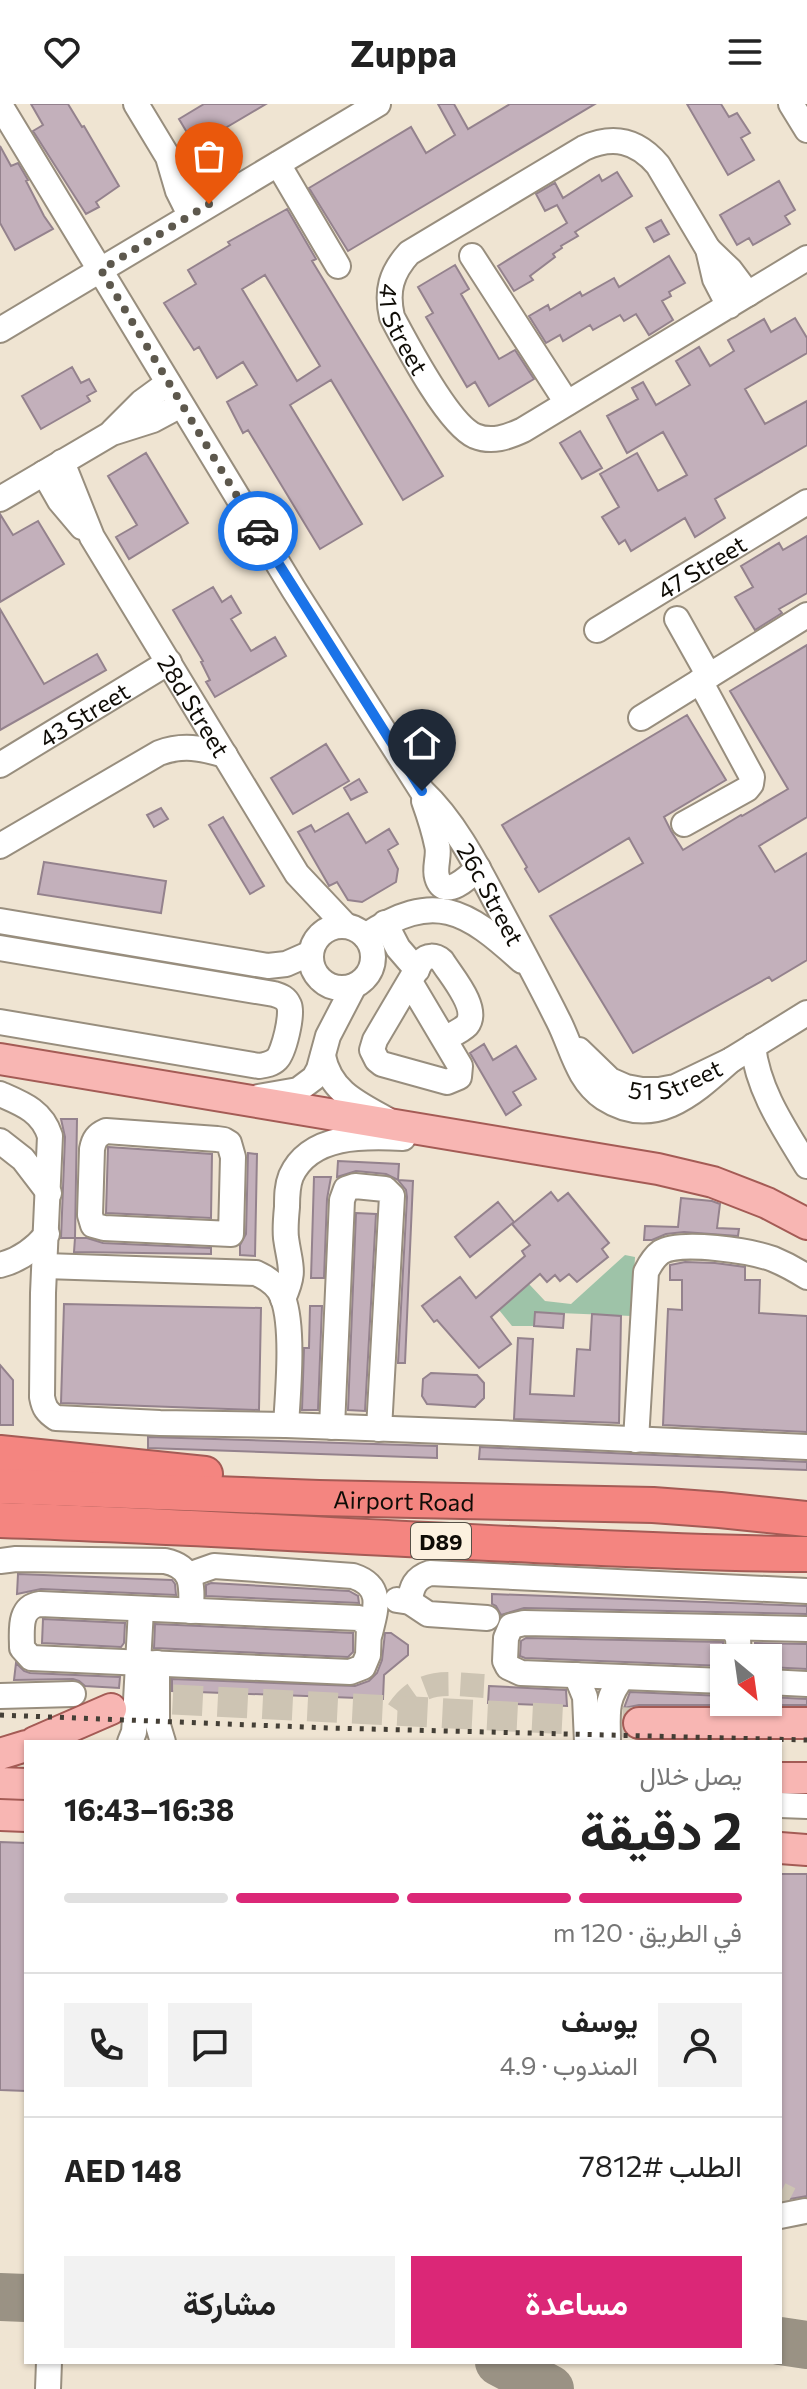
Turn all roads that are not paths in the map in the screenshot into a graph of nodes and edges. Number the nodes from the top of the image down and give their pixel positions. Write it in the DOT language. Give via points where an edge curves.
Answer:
graph roads {
  1 [pos="136,104"];
  2 [pos="378,104"];
  3 [pos="791,104"];
  4 [pos="0,105"];
  5 [pos="807,130"];
  6 [pos="278,164"];
  7 [pos="200,210"];
  8 [pos="472,256"];
  9 [pos="807,258"];
  10 [pos="338,266"];
  11 [pos="101,270"];
  12 [pos="739,300"];
  13 [pos="3,322"];
  14 [pos="168,383"];
  15 [pos="567,403"];
  16 [pos="181,405"];
  17 [pos="112,433"];
  18 [pos="53,468"];
  19 [pos="0,499"];
  20 [pos="807,502"];
  21 [pos="807,615"];
  22 [pos="677,619"];
  23 [pos="597,630"];
  24 [pos="169,662"];
  25 [pos="705,678"];
  26 [pos="641,718"];
  27 [pos="225,755"];
  28 [pos="0,765"];
  29 [pos="422,791"];
  30 [pos="684,824"];
  31 [pos="0,846"];
  32 [pos="478,868"];
  33 [pos="297,874"];
  34 [pos="0,921"];
  35 [pos="365,928"];
  36 [pos="0,948"];
  37 [pos="315,956"];
  38 [pos="535,974"];
  39 [pos="413,976"];
  40 [pos="354,986"];
  41 [pos="807,1013"];
  42 [pos="0,1022"];
  43 [pos="567,1037"];
  44 [pos="444,1039"];
  45 [pos="326,1046"];
  46 [pos="742,1053"];
  47 [pos="0,1059"];
  48 [pos="0,1094"];
  49 [pos="247,1099"];
  50 [pos="340,1115"];
  51 [pos="394,1124"];
  52 [pos="477,1140"];
  53 [pos="0,1141"];
  54 [pos="299,1164"];
  55 [pos="807,1166"];
  56 [pos="49,1193"];
  57 [pos="807,1224"];
  58 [pos="47,1234"];
  59 [pos="231,1234"];
  60 [pos="287,1239"];
  61 [pos="0,1265"];
  62 [pos="45,1266"];
  63 [pos="239,1273"];
  64 [pos="807,1277"];
  65 [pos="43,1293"];
  66 [pos="283,1299"];
  67 [pos="286,1425"];
  68 [pos="332,1427"];
  69 [pos="379,1429"];
  70 [pos="636,1440"];
  71 [pos="807,1447"];
  72 [pos="0,1453"];
  73 [pos="0,1486"];
  74 [pos="319,1498"];
  75 [pos="807,1506"];
  76 [pos="720,1510"];
  77 [pos="807,1519"];
  78 [pos="0,1520"];
  79 [pos="159,1525"];
  80 [pos="0,1540"];
  81 [pos="807,1554"];
  82 [pos="0,1561"];
  83 [pos="197,1572"];
  84 [pos="807,1591"];
  85 [pos="141,1609"];
  86 [pos="191,1611"];
  87 [pos="487,1618"];
  88 [pos="733,1628"];
  89 [pos="807,1629"];
  90 [pos="370,1633"];
  91 [pos="738,1644"];
  92 [pos="147,1662"];
  93 [pos="576,1675"];
  94 [pos="623,1677"];
  95 [pos="710,1680"];
  96 [pos="782,1683"];
  97 [pos="807,1684"];
  98 [pos="73,1694"];
  99 [pos="0,1696"];
  100 [pos="111,1709"];
  101 [pos="639,1723"];
  102 [pos="807,1723"];
  103 [pos="40,1740"];
  104 [pos="131,1740"];
  105 [pos="162,1740"];
  106 [pos="587,1740"];
  107 [pos="608,1740"];
  108 [pos="24,1747"];
  109 [pos="0,1754"];
  110 [pos="24,1754"];
  111 [pos="782,1778"];
  112 [pos="807,1778"];
  113 [pos="0,1783"];
  114 [pos="24,1784"];
  115 [pos="782,1805"];
  116 [pos="807,1806"];
  117 [pos="0,1815"];
  118 [pos="24,1816"];
  119 [pos="782,1848"];
  120 [pos="807,1850"];
  121 [pos="49,2364"];
  122 [pos="48,2389"];
  1 -- 7 [label="street" via="168,157 195,181"];
  2 -- 6 [label="street"];
  3 -- 5 [label="street"];
  4 -- 11 [label="street, 26c Street"];
  6 -- 7 [label="street"];
  6 -- 10 [label="street"];
  7 -- 11 [label="street"];
  8 -- 15 [label="street"];
  9 -- 12 [label="street, 41 Street"];
  11 -- 13 [label="street"];
  11 -- 14 [label="street, 26c Street"];
  12 -- 15 [label="street, 41 Street"];
  12 -- 15 [label="street, 41 Street" via="730,270 708,249 658,165 625,141 584,148 420,246 399,264 389,289 392,317 464,429 487,439 507,438"];
  14 -- 16 [label="street, 26c Street"];
  14 -- 17 [label="street"];
  16 -- 17 [label="street"];
  16 -- 29 [label="street, 26c Street"];
  17 -- 18 [label="street"];
  18 -- 19 [label="street"];
  18 -- 24 [label="street, 28d Street"];
  20 -- 23 [label="street, 47 Street"];
  21 -- 25 [label="street"];
  22 -- 25 [label="street"];
  24 -- 27 [label="street, 28d Street"];
  24 -- 28 [label="street, 43 Street"];
  25 -- 26 [label="street"];
  25 -- 30 [label="street" via="751,784"];
  27 -- 31 [label="street" via="192,747 159,753"];
  27 -- 33 [label="street, 28d Street"];
  29 -- 32 [label="street, 26c Street"];
  29 -- 32 [label="street" via="438,846 440,883 460,885"];
  32 -- 38 [label="street, 26c Street"];
  33 -- 35 [label="street, 28d Street"];
  33 -- 37 [label="street, 28d Street" via="312,917"];
  34 -- 37 [label="street" via="268,966"];
  35 -- 37 [label="street" via="333,927"];
  35 -- 38 [label="street" via="417,911 463,916 490,932"];
  35 -- 39 [label="street, 28d Street" via="398,948"];
  35 -- 40 [label="street" via="373,964"];
  36 -- 42 [label="street" via="274,994 291,1009 281,1055 259,1066"];
  37 -- 40 [label="street" via="330,986"];
  37 -- 45 [label="street, 28d Street"];
  38 -- 43 [label="street, 26c Street"];
  39 -- 44 [label="street, 28d Street"];
  39 -- 44 [label="street" via="428,957 439,959 470,1007 466,1025"];
  39 -- 44 [label="street, 28d Street" via="375,1040 374,1056 382,1064 452,1081 461,1069"];
  40 -- 45 [label="street"];
  41 -- 46 [label="street, 51 Street"];
  43 -- 46 [label="street, 51 Street" via="610,1080 642,1090 675,1087"];
  45 -- 49 [label="street" via="314,1078 298,1090"];
  45 -- 51 [label="street, 28d Street" via="329,1073 339,1089"];
  46 -- 55 [label="street" via="758,1072 769,1102"];
  47 -- 49 [label="main road"];
  48 -- 56 [label="street" via="32,1109 47,1125"];
  49 -- 50 [label="main road"];
  50 -- 51 [label="main road"];
  50 -- 54 [label="street" via="318,1125"];
  51 -- 52 [label="main road"];
  52 -- 54 [label="street" via="346,1138 321,1147"];
  52 -- 57 [label="main road" via="713,1182"];
  53 -- 56 [label="street" via="23,1159"];
  54 -- 60 [label="street" via="288,1187"];
  56 -- 58 [label="street"];
  58 -- 61 [label="street" via="25,1255"];
  58 -- 62 [label="street"];
  59 -- 59 [label="street" via="229,1143 106,1131 93,1141 93,1225"];
  59 -- 63 [label="street" via="224,1250"];
  60 -- 63 [label="street" via="273,1258"];
  60 -- 66 [label="street" via="293,1269"];
  61 -- 65 [label="street" via="23,1275"];
  62 -- 63 [label="street"];
  62 -- 65 [label="street"];
  63 -- 66 [label="street" via="272,1283"];
  64 -- 70 [label="street" via="772,1259 730,1250 683,1247 660,1253 646,1272"];
  65 -- 67 [label="street" via="42,1397 56,1418"];
  66 -- 67 [label="street" via="288,1333"];
  67 -- 68 [label="street"];
  68 -- 69 [label="street"];
  68 -- 69 [label="street" via="342,1200 346,1189 355,1186 385,1189 392,1196"];
  69 -- 70 [label="street"];
  70 -- 71 [label="street"];
  72 -- 74 [label="highway" via="185,1471"];
  73 -- 74 [label="highway, Airport Road / D89"];
  74 -- 76 [label="highway, Airport Road / D89"];
  75 -- 76 [label="main road"];
  76 -- 77 [label="highway, Airport Road / D89"];
  78 -- 79 [label="highway, Airport Road / D89"];
  79 -- 80 [label="highway" via="115,1537"];
  79 -- 81 [label="highway, Airport Road / D89"];
  82 -- 86 [label="street" via="175,1563 190,1580"];
  83 -- 90 [label="street" via="214,1566 362,1579 377,1603"];
  84 -- 87 [label="street" via="430,1573 421,1576 402,1601 428,1614"];
  85 -- 86 [label="street"];
  85 -- 92 [label="street"];
  85 -- 92 [label="street" via="33,1605 24,1614 22,1648 31,1658"];
  86 -- 90 [label="street" via="359,1618"];
  88 -- 89 [label="street"];
  88 -- 91 [label="street"];
  88 -- 93 [label="street" via="511,1626 505,1661 514,1671"];
  90 -- 92 [label="street" via="367,1661 357,1671"];
  92 -- 104 [label="street"];
  92 -- 105 [label="street"];
  93 -- 94 [label="street"];
  93 -- 106 [label="street" via="585,1697"];
  94 -- 95 [label="street"];
  94 -- 107 [label="street" via="608,1705"];
  96 -- 97 [label="street"];
  98 -- 99 [label="street"];
  100 -- 103 [label="main road"];
  101 -- 102 [label="main road"];
  108 -- 109 [label="main road"];
  109 -- 110 [label="main road"];
  111 -- 112 [label="main road"];
  113 -- 114 [label="main road"];
  115 -- 116 [label="street"];
  117 -- 118 [label="main road"];
  119 -- 120 [label="main road"];
  121 -- 122 [label="street"];
}
